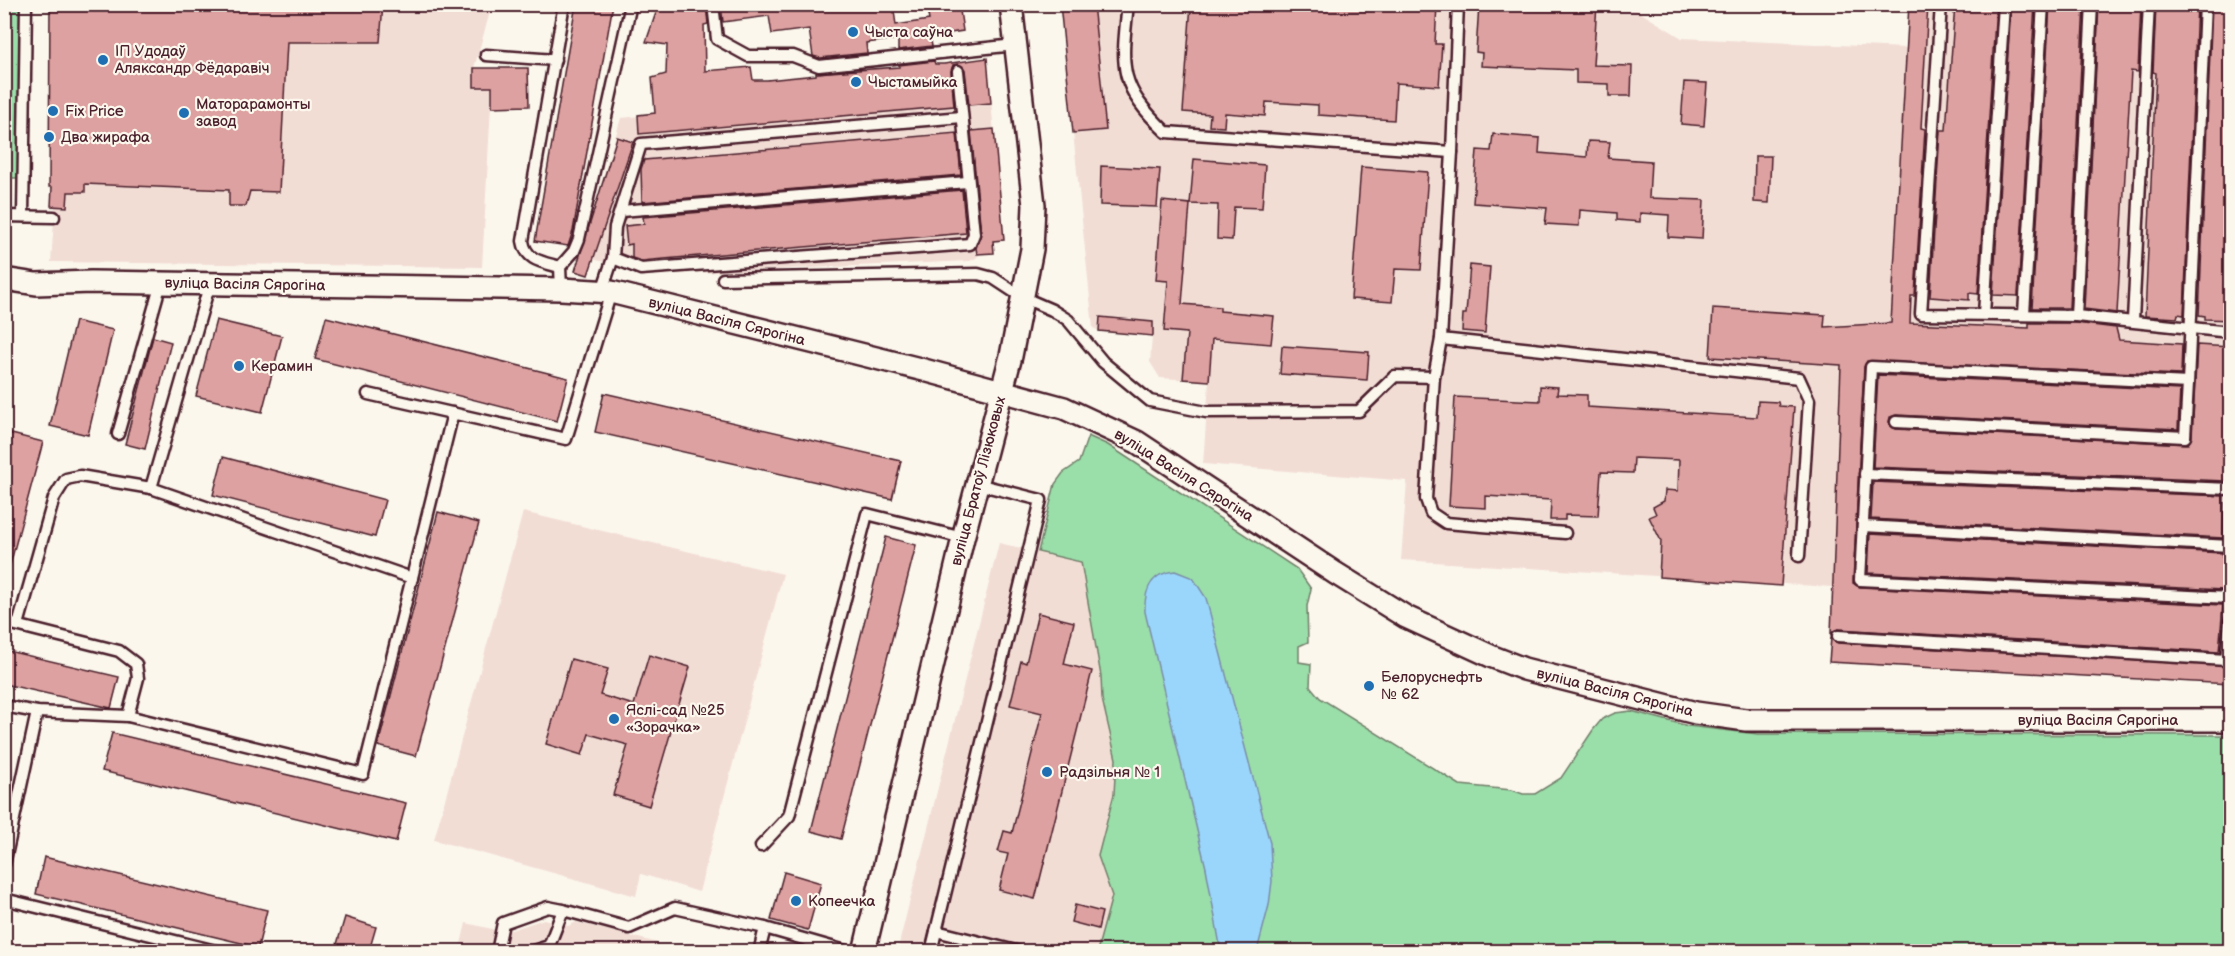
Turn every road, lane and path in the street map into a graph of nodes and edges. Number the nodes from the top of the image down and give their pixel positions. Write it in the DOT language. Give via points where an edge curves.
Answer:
graph roads {
  1 [pos="27,4"];
  2 [pos="564,4"];
  3 [pos="630,4"];
  4 [pos="713,4"];
  5 [pos="1011,4"];
  6 [pos="1128,4"];
  7 [pos="1458,4"];
  8 [pos="1941,4"];
  9 [pos="2004,4"];
  10 [pos="2043,4"];
  11 [pos="2092,4"];
  12 [pos="2149,4"];
  13 [pos="2205,4"];
  14 [pos="1015,45"];
  15 [pos="486,55"];
  16 [pos="555,60"];
  17 [pos="958,71"];
  18 [pos="962,117"];
  19 [pos="1452,152"];
  20 [pos="967,182"];
  21 [pos="621,211"];
  22 [pos="23,215"];
  23 [pos="4,216"];
  24 [pos="54,217"];
  25 [pos="613,258"];
  26 [pos="560,267"];
  27 [pos="4,279"];
  28 [pos="723,279"];
  29 [pos="161,284"];
  30 [pos="210,284"];
  31 [pos="561,289"];
  32 [pos="606,292"];
  33 [pos="1022,297"];
  34 [pos="1984,314"];
  35 [pos="2024,314"];
  36 [pos="2076,316"];
  37 [pos="2133,320"];
  38 [pos="2192,328"];
  39 [pos="2230,332"];
  40 [pos="1441,339"];
  41 [pos="1434,376"];
  42 [pos="2188,383"];
  43 [pos="1002,392"];
  44 [pos="368,394"];
  45 [pos="453,413"];
  46 [pos="1896,422"];
  47 [pos="118,434"];
  48 [pos="1865,474"];
  49 [pos="977,484"];
  50 [pos="151,488"];
  51 [pos="2230,489"];
  52 [pos="1863,526"];
  53 [pos="1565,533"];
  54 [pos="963,538"];
  55 [pos="2230,546"];
  56 [pos="1799,556"];
  57 [pos="412,578"];
  58 [pos="2230,598"];
  59 [pos="2230,621"];
  60 [pos="4,622"];
  61 [pos="18,625"];
  62 [pos="1838,636"];
  63 [pos="4,706"];
  64 [pos="37,712"];
  65 [pos="128,716"];
  66 [pos="2230,720"];
  67 [pos="761,846"];
  68 [pos="4,865"];
  69 [pos="4,899"];
  70 [pos="563,910"];
  71 [pos="765,928"];
  72 [pos="936,931"];
  73 [pos="220,951"];
  74 [pos="497,951"];
  75 [pos="530,951"];
  76 [pos="759,951"];
  77 [pos="849,951"];
  78 [pos="864,951"];
  79 [pos="931,951"];
  80 [pos="1020,951"];
  1 -- 22 [label="lane"];
  2 -- 16 [label="lane"];
  3 -- 26 [label="lane" via="579,239"];
  4 -- 14 [label="lane" via="717,39 748,56 793,56 819,66"];
  5 -- 14 [label="street, вуліца Братоў Лізюковых"];
  6 -- 19 [label="lane" via="1122,56 1128,87 1166,132"];
  7 -- 19 [label="lane"];
  8 -- 34 [label="lane" via="1921,314"];
  9 -- 34 [label="lane"];
  10 -- 35 [label="lane"];
  11 -- 36 [label="lane"];
  12 -- 37 [label="lane"];
  13 -- 38 [label="lane"];
  14 -- 33 [label="street, вуліца Братоў Лізюковых" via="1035,228"];
  15 -- 16 [label="lane"];
  16 -- 26 [label="lane" via="523,241 532,258"];
  17 -- 18 [label="lane"];
  18 -- 20 [label="lane"];
  18 -- 21 [label="lane" via="641,144"];
  19 -- 40 [label="lane"];
  20 -- 21 [label="lane"];
  20 -- 25 [label="lane" via="974,234 970,244 641,269"];
  21 -- 25 [label="lane" via="615,228"];
  22 -- 23 [label="lane"];
  22 -- 24 [label="lane"];
  25 -- 32 [label="lane"];
  26 -- 31 [label="lane"];
  27 -- 29 [label="street, вуліца Васіля Сярогіна" via="36,284"];
  28 -- 33 [label="lane" via="978,274 993,278"];
  29 -- 30 [label="street, вуліца Васіля Сярогіна"];
  29 -- 47 [label="lane"];
  30 -- 31 [label="street, вуліца Васіля Сярогіна"];
  30 -- 50 [label="lane"];
  31 -- 32 [label="street, вуліца Васіля Сярогіна"];
  32 -- 43 [label="street, вуліца Васіля Сярогіна"];
  32 -- 45 [label="lane" via="566,439"];
  33 -- 41 [label="lane" via="1068,320 1103,362 1150,401 1206,412 1359,411 1395,376"];
  33 -- 43 [label="street, вуліца Братоў Лізюковых"];
  34 -- 35 [label="lane"];
  35 -- 36 [label="lane"];
  36 -- 37 [label="lane"];
  37 -- 38 [label="lane"];
  38 -- 39 [label="lane"];
  38 -- 42 [label="lane"];
  40 -- 41 [label="lane"];
  40 -- 56 [label="lane" via="1799,378 1809,400"];
  41 -- 53 [label="lane" via="1426,499 1431,513 1446,523"];
  42 -- 46 [label="lane" via="2185,437"];
  42 -- 48 [label="lane" via="1871,367"];
  43 -- 49 [label="street, вуліца Братоў Лізюковых"];
  43 -- 66 [label="street, вуліца Васіля Сярогіна" via="1064,408 1137,442 1406,617 1493,657 1559,678 1696,713 1746,720"];
  44 -- 45 [label="lane"];
  45 -- 57 [label="lane"];
  48 -- 51 [label="lane"];
  48 -- 52 [label="lane"];
  49 -- 54 [label="street, вуліца Братоў Лізюковых"];
  49 -- 72 [label="lane" via="1041,500"];
  50 -- 57 [label="lane"];
  50 -- 61 [label="lane" via="80,476 66,479 54,498"];
  52 -- 55 [label="lane"];
  52 -- 58 [label="lane" via="1860,580"];
  54 -- 67 [label="lane" via="867,514 789,816"];
  54 -- 78 [label="street, вуліца Братоў Лізюковых"];
  57 -- 65 [label="lane" via="363,774"];
  59 -- 62 [label="lane" via="2226,660"];
  60 -- 61 [label="lane"];
  61 -- 65 [label="lane" via="119,651 136,664 138,678"];
  63 -- 64 [label="lane"];
  64 -- 65 [label="lane"];
  64 -- 68 [label="lane"];
  69 -- 73 [label="lane"];
  70 -- 71 [label="lane" via="629,928 675,908"];
  70 -- 74 [label="lane" via="549,907 503,922"];
  70 -- 75 [label="lane" via="549,946"];
  71 -- 76 [label="lane"];
  71 -- 77 [label="lane"];
  72 -- 79 [label="lane"];
  72 -- 80 [label="lane"];
}
